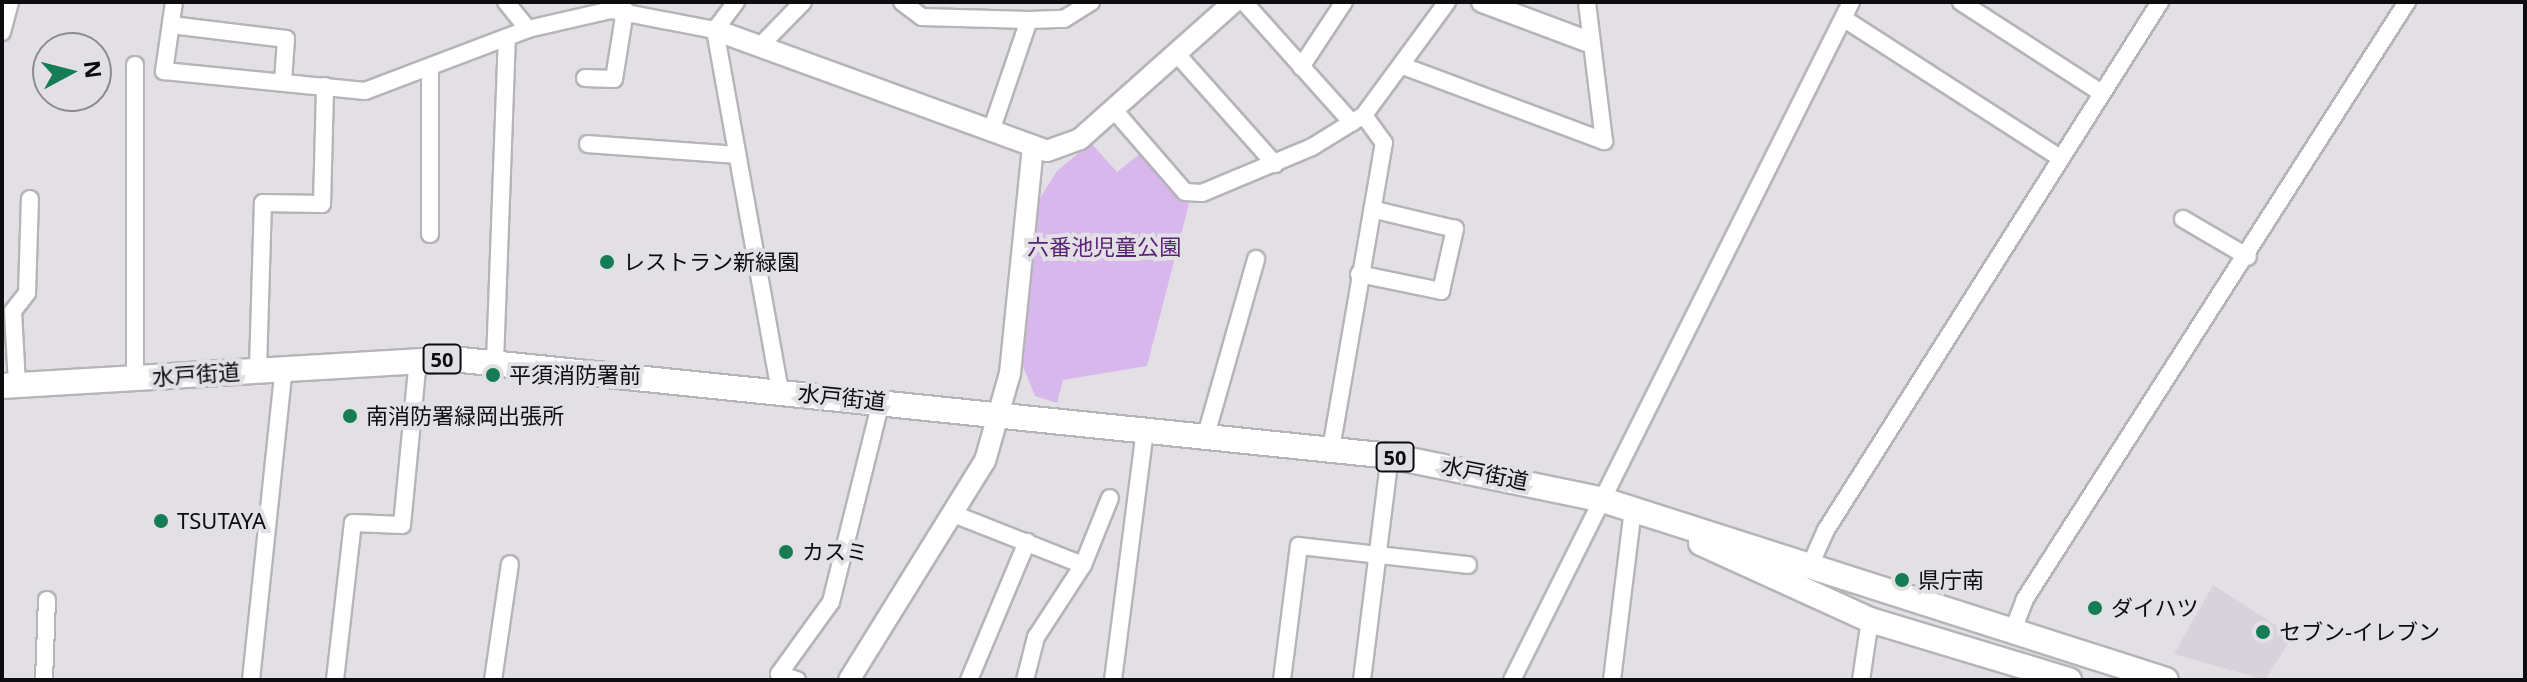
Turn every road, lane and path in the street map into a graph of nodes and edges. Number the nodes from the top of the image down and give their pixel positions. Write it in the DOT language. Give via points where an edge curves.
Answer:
graph roads {
  1 [pos="10,2"];
  2 [pos="174,2"];
  3 [pos="506,2"];
  4 [pos="736,2"];
  5 [pos="803,2"];
  6 [pos="902,2"];
  7 [pos="1091,2"];
  8 [pos="1234,2"];
  9 [pos="1244,2"];
  10 [pos="1344,2"];
  11 [pos="1447,2"];
  12 [pos="1482,2"];
  13 [pos="1587,2"];
  14 [pos="1851,2"];
  15 [pos="1862,2"];
  16 [pos="1961,2"];
  17 [pos="2160,2"];
  18 [pos="2407,2"];
  19 [pos="1076,7"];
  20 [pos="625,10"];
  21 [pos="1029,20"];
  22 [pos="1846,20"];
  23 [pos="171,25"];
  24 [pos="528,29"];
  25 [pos="715,30"];
  26 [pos="2,32"];
  27 [pos="507,41"];
  28 [pos="1589,42"];
  29 [pos="761,45"];
  30 [pos="1176,53"];
  31 [pos="135,65"];
  32 [pos="1403,66"];
  33 [pos="430,67"];
  34 [pos="1301,67"];
  35 [pos="585,78"];
  36 [pos="283,82"];
  37 [pos="325,86"];
  38 [pos="2100,92"];
  39 [pos="1114,110"];
  40 [pos="1358,119"];
  41 [pos="991,131"];
  42 [pos="588,144"];
  43 [pos="1033,148"];
  44 [pos="737,155"];
  45 [pos="2060,158"];
  46 [pos="1275,164"];
  47 [pos="30,199"];
  48 [pos="1372,209"];
  49 [pos="2183,219"];
  50 [pos="430,234"];
  51 [pos="2248,257"];
  52 [pos="1256,259"];
  53 [pos="1359,274"];
  54 [pos="418,359"];
  55 [pos="495,362"];
  56 [pos="284,367"];
  57 [pos="258,369"];
  58 [pos="135,379"];
  59 [pos="9,386"];
  60 [pos="780,390"];
  61 [pos="881,401"];
  62 [pos="996,414"];
  63 [pos="1145,429"];
  64 [pos="1206,435"];
  65 [pos="1331,449"];
  66 [pos="1390,456"];
  67 [pos="1110,498"];
  68 [pos="1600,499"];
  69 [pos="1633,510"];
  70 [pos="956,515"];
  71 [pos="1672,524"];
  72 [pos="1027,542"];
  73 [pos="1378,553"];
  74 [pos="510,564"];
  75 [pos="1083,565"];
  76 [pos="1468,565"];
  77 [pos="1808,570"];
  78 [pos="47,600"];
  79 [pos="1870,620"];
  80 [pos="2012,633"];
  81 [pos="2076,652"];
  82 [pos="2058,678"];
  83 [pos="44,680"];
  84 [pos="251,680"];
  85 [pos="335,680"];
  86 [pos="493,680"];
  87 [pos="797,680"];
  88 [pos="849,680"];
  89 [pos="969,680"];
  90 [pos="1025,680"];
  91 [pos="1113,680"];
  92 [pos="1282,680"];
  93 [pos="1362,680"];
  94 [pos="1512,680"];
  95 [pos="1612,680"];
  96 [pos="1861,680"];
  97 [pos="2079,680"];
  98 [pos="2166,680"];
  1 -- 26 [label="street"];
  2 -- 23 [label="street"];
  3 -- 24 [label="street"];
  4 -- 25 [label="street"];
  5 -- 29 [label="street"];
  6 -- 21 [label="street" via="922,17"];
  7 -- 19 [label="street"];
  8 -- 30 [label="street"];
  9 -- 34 [label="street"];
  10 -- 34 [label="street"];
  11 -- 32 [label="street"];
  12 -- 28 [label="street"];
  13 -- 28 [label="street"];
  14 -- 22 [label="street"];
  15 -- 22 [label="street"];
  16 -- 38 [label="street"];
  17 -- 38 [label="street"];
  18 -- 51 [label="street"];
  19 -- 21 [label="street"];
  20 -- 24 [label="street"];
  20 -- 25 [label="street"];
  20 -- 35 [label="street" via="614,79"];
  21 -- 41 [label="street"];
  22 -- 45 [label="street"];
  22 -- 68 [label="street"];
  23 -- 36 [label="street" via="286,39"];
  23 -- 36 [label="street" via="164,71"];
  24 -- 27 [label="street"];
  25 -- 29 [label="street"];
  25 -- 44 [label="street"];
  27 -- 33 [label="street"];
  27 -- 55 [label="street"];
  28 -- 32 [label="street" via="1604,141"];
  29 -- 41 [label="street"];
  30 -- 39 [label="street"];
  30 -- 46 [label="street"];
  31 -- 58 [label="street"];
  32 -- 40 [label="street"];
  33 -- 37 [label="street" via="365,91"];
  33 -- 50 [label="street"];
  34 -- 40 [label="street"];
  36 -- 37 [label="street"];
  37 -- 57 [label="street" via="322,204 263,203"];
  38 -- 45 [label="street"];
  39 -- 43 [label="street" via="1064,149"];
  39 -- 46 [label="street" via="1185,192 1202,193"];
  40 -- 46 [label="street"];
  40 -- 48 [label="street" via="1384,143"];
  41 -- 43 [label="street"];
  42 -- 44 [label="street"];
  43 -- 62 [label="street" via="1010,373"];
  44 -- 60 [label="street"];
  45 -- 77 [label="street" via="1826,530"];
  47 -- 59 [label="street" via="27,293 13,311"];
  48 -- 53 [label="street"];
  48 -- 53 [label="street" via="1455,229 1441,291"];
  49 -- 51 [label="street"];
  51 -- 80 [label="street" via="2025,599"];
  52 -- 64 [label="street"];
  53 -- 65 [label="street"];
  54 -- 55 [label="main road, 水戸街道 / 50"];
  54 -- 56 [label="main road, 水戸街道 / 50"];
  54 -- 85 [label="street" via="402,525 353,523"];
  55 -- 60 [label="main road, 水戸街道 / 50"];
  56 -- 57 [label="main road, 水戸街道 / 50"];
  56 -- 84 [label="street"];
  57 -- 58 [label="main road, 水戸街道 / 50"];
  58 -- 59 [label="main road, 水戸街道 / 50"];
  60 -- 61 [label="main road, 水戸街道 / 50"];
  61 -- 62 [label="main road, 水戸街道 / 50"];
  61 -- 87 [label="street" via="831,602 779,674"];
  62 -- 63 [label="main road, 水戸街道 / 50"];
  62 -- 70 [label="street" via="985,461"];
  63 -- 64 [label="main road, 水戸街道 / 50"];
  63 -- 91 [label="street"];
  64 -- 65 [label="main road, 水戸街道 / 50"];
  65 -- 66 [label="main road, 水戸街道 / 50"];
  66 -- 68 [label="main road, 水戸街道 / 50"];
  66 -- 73 [label="street"];
  67 -- 75 [label="street"];
  68 -- 69 [label="main road, 水戸街道 / 50"];
  68 -- 94 [label="street"];
  69 -- 71 [label="main road, 水戸街道 / 50"];
  69 -- 95 [label="street"];
  70 -- 72 [label="street"];
  70 -- 88 [label="street"];
  71 -- 77 [label="main road, 水戸街道 / 50"];
  71 -- 79 [label="main road, 水戸街道 / 50" via="1733,563"];
  72 -- 75 [label="street"];
  72 -- 89 [label="street"];
  73 -- 76 [label="street"];
  73 -- 92 [label="street" via="1299,546"];
  73 -- 93 [label="street"];
  74 -- 86 [label="street"];
  75 -- 90 [label="street" via="1036,637"];
  77 -- 80 [label="main road, 水戸街道 / 50"];
  78 -- 83 [label="street"];
  79 -- 82 [label="main road, 水戸街道 / 50"];
  79 -- 96 [label="street"];
  80 -- 81 [label="main road, 水戸街道 / 50"];
  81 -- 82 [label="main road, 50"];
  81 -- 97 [label="main road"];
  81 -- 98 [label="main road, 水戸街道 / 50"];
}
